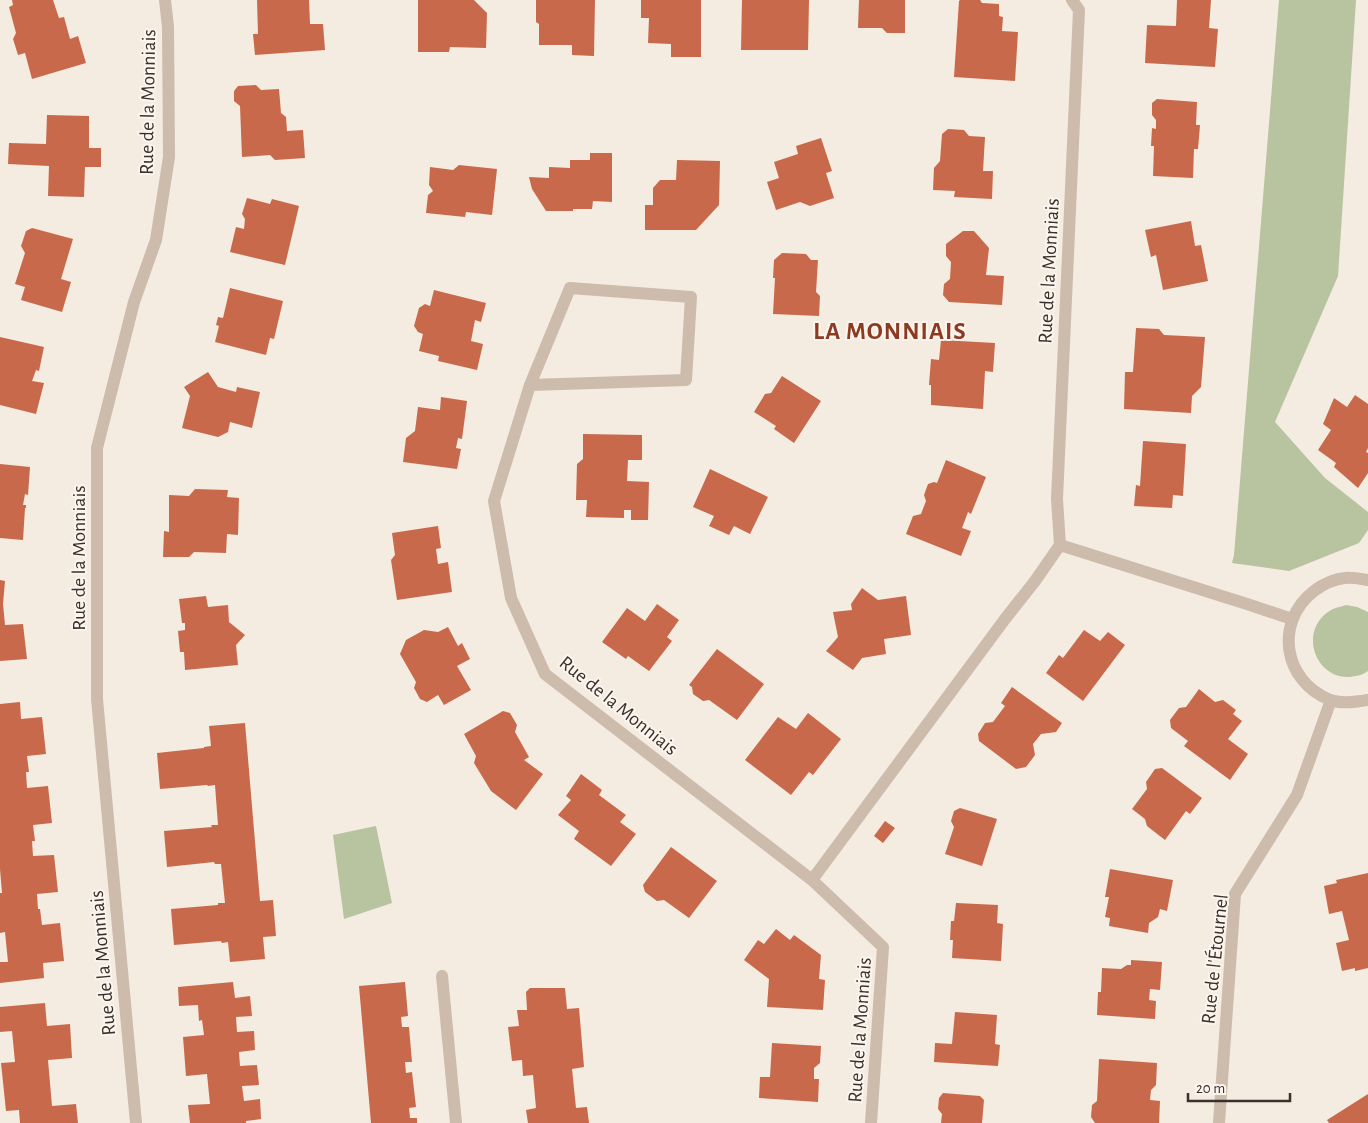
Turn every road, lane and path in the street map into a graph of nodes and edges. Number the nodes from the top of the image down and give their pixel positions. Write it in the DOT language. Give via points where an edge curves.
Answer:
graph roads {
  1 [pos="165,0"];
  2 [pos="1072,0"];
  3 [pos="530,385"];
  4 [pos="1060,545"];
  5 [pos="1368,580"];
  6 [pos="1292,619"];
  7 [pos="1331,700"];
  8 [pos="1368,700"];
  9 [pos="812,880"];
  10 [pos="442,976"];
  11 [pos="136,1123"];
  12 [pos="456,1123"];
  13 [pos="871,1123"];
  14 [pos="1219,1123"];
  1 -- 11 [label="street, Rue de la Monniais" via="169,157 156,240 134,302 97,448 97,699"];
  2 -- 4 [label="street, Rue de la Monniais" via="1079,10 1057,499"];
  3 -- 3 [label="street, Rue de la Monniais" via="570,288 690,297 686,380"];
  3 -- 9 [label="street, Rue de la Monniais" via="494,501 511,598 545,674"];
  4 -- 6 [label="street"];
  4 -- 9 [label="street"];
  5 -- 6 [label="street" via="1345,578 1323,584 1304,599"];
  6 -- 7 [label="street" via="1288,644 1294,668 1310,688"];
  7 -- 8 [label="street" via="1352,703"];
  7 -- 14 [label="street, Rue de l'Étournel" via="1297,795 1235,894"];
  9 -- 13 [label="street, Rue de la Monniais" via="883,947"];
  10 -- 12 [label="street"];
}
